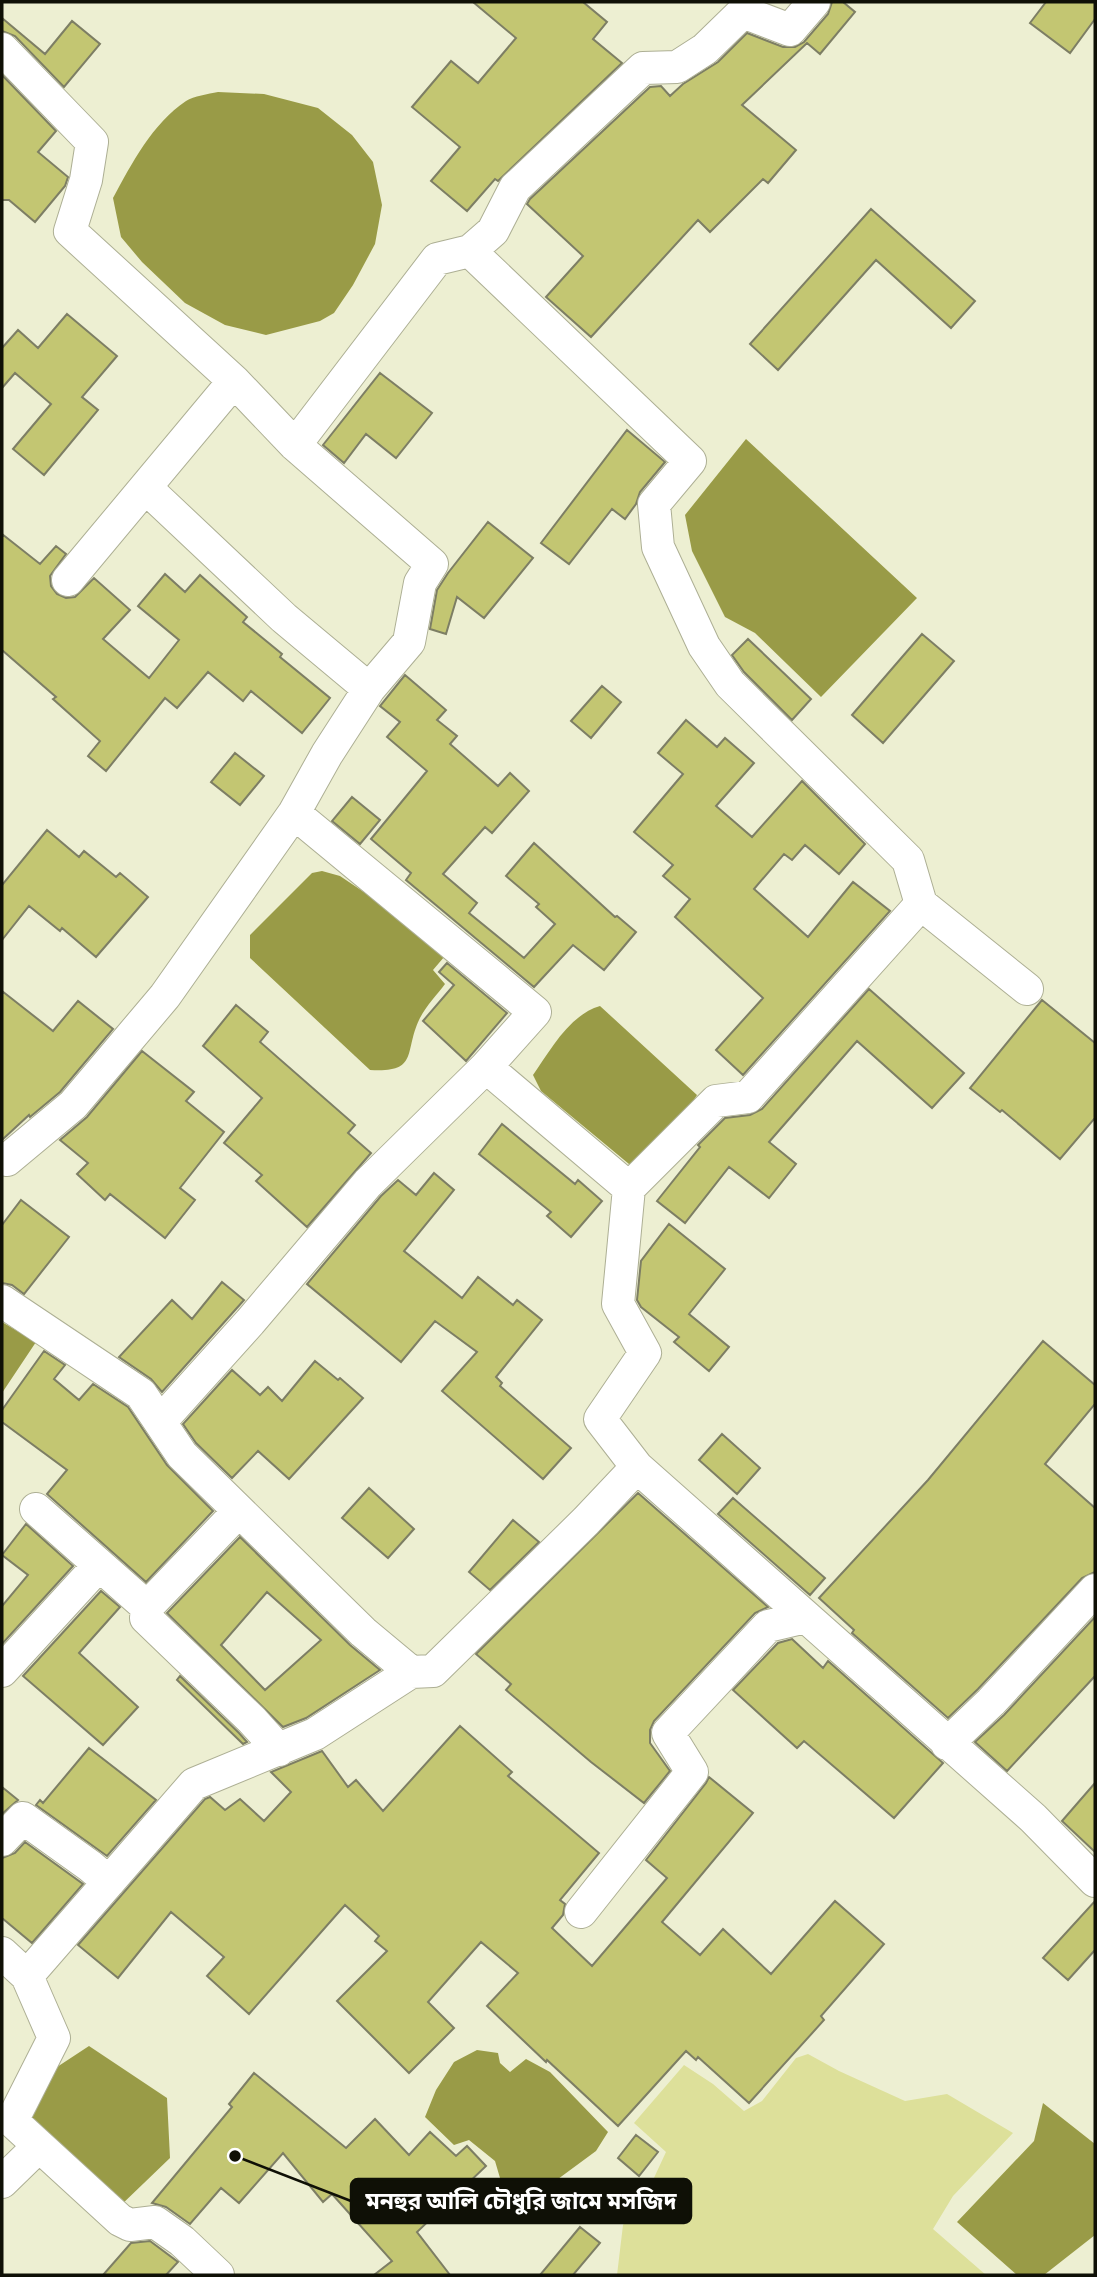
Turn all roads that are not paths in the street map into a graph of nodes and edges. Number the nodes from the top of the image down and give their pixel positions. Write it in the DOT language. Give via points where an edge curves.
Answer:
graph roads {
  1 [pos="814,2"];
  2 [pos="740,7"];
  3 [pos="2,49"];
  4 [pos="470,251"];
  5 [pos="234,381"];
  6 [pos="295,445"];
  7 [pos="146,488"];
  8 [pos="68,580"];
  9 [pos="369,689"];
  10 [pos="294,813"];
  11 [pos="921,904"];
  12 [pos="1027,989"];
  13 [pos="486,1067"];
  14 [pos="4,1162"];
  15 [pos="629,1188"];
  16 [pos="2,1301"];
  17 [pos="160,1422"];
  18 [pos="638,1467"];
  19 [pos="36,1509"];
  20 [pos="239,1511"];
  21 [pos="99,1565"];
  22 [pos="1095,1590"];
  23 [pos="146,1607"];
  24 [pos="806,1618"];
  25 [pos="4,1663"];
  26 [pos="411,1672"];
  27 [pos="947,1744"];
  28 [pos="279,1750"];
  29 [pos="2,1840"];
  30 [pos="1095,1881"];
  31 [pos="109,1882"];
  32 [pos="581,1912"];
  33 [pos="2,1952"];
  34 [pos="27,1976"];
  35 [pos="39,2146"];
  36 [pos="2,2182"];
  37 [pos="218,2275"];
  1 -- 2 [label="street" via="790,30"];
  2 -- 4 [label="street" via="705,49 677,67 643,68 515,188 493,230"];
  3 -- 5 [label="street" via="92,142 70,231"];
  4 -- 6 [label="street" via="437,259"];
  4 -- 11 [label="street" via="690,461 654,504 658,547 704,646 730,684 908,860"];
  5 -- 6 [label="street"];
  5 -- 7 [label="street"];
  6 -- 9 [label="street" via="432,564 420,583 409,642"];
  7 -- 8 [label="street"];
  7 -- 9 [label="street" via="284,618"];
  9 -- 10 [label="street"];
  10 -- 13 [label="street" via="535,1012"];
  10 -- 14 [label="street" via="165,996 73,1105"];
  11 -- 12 [label="street"];
  11 -- 15 [label="street" via="748,1097 716,1101"];
  13 -- 15 [label="street"];
  13 -- 17 [label="street" via="368,1184"];
  15 -- 18 [label="street" via="618,1304 645,1353 600,1419"];
  16 -- 17 [label="street" via="141,1394"];
  17 -- 20 [label="street" via="182,1455"];
  18 -- 24 [label="street"];
  18 -- 26 [label="street" via="433,1671"];
  19 -- 21 [label="street"];
  20 -- 23 [label="street"];
  20 -- 26 [label="street" via="363,1632"];
  21 -- 23 [label="street"];
  21 -- 25 [label="street"];
  22 -- 27 [label="street"];
  23 -- 28 [label="street" via="146,1618"];
  24 -- 27 [label="street"];
  24 -- 32 [label="street" via="768,1626 668,1734 692,1772"];
  26 -- 28 [label="street" via="315,1734"];
  27 -- 30 [label="street"];
  28 -- 31 [label="street" via="194,1784"];
  29 -- 31 [label="street" via="23,1818"];
  31 -- 34 [label="street"];
  33 -- 34 [label="street"];
  34 -- 35 [label="street" via="54,2038 12,2121"];
  35 -- 36 [label="street"];
  35 -- 37 [label="street" via="120,2220 130,2225 155,2222"];
}
